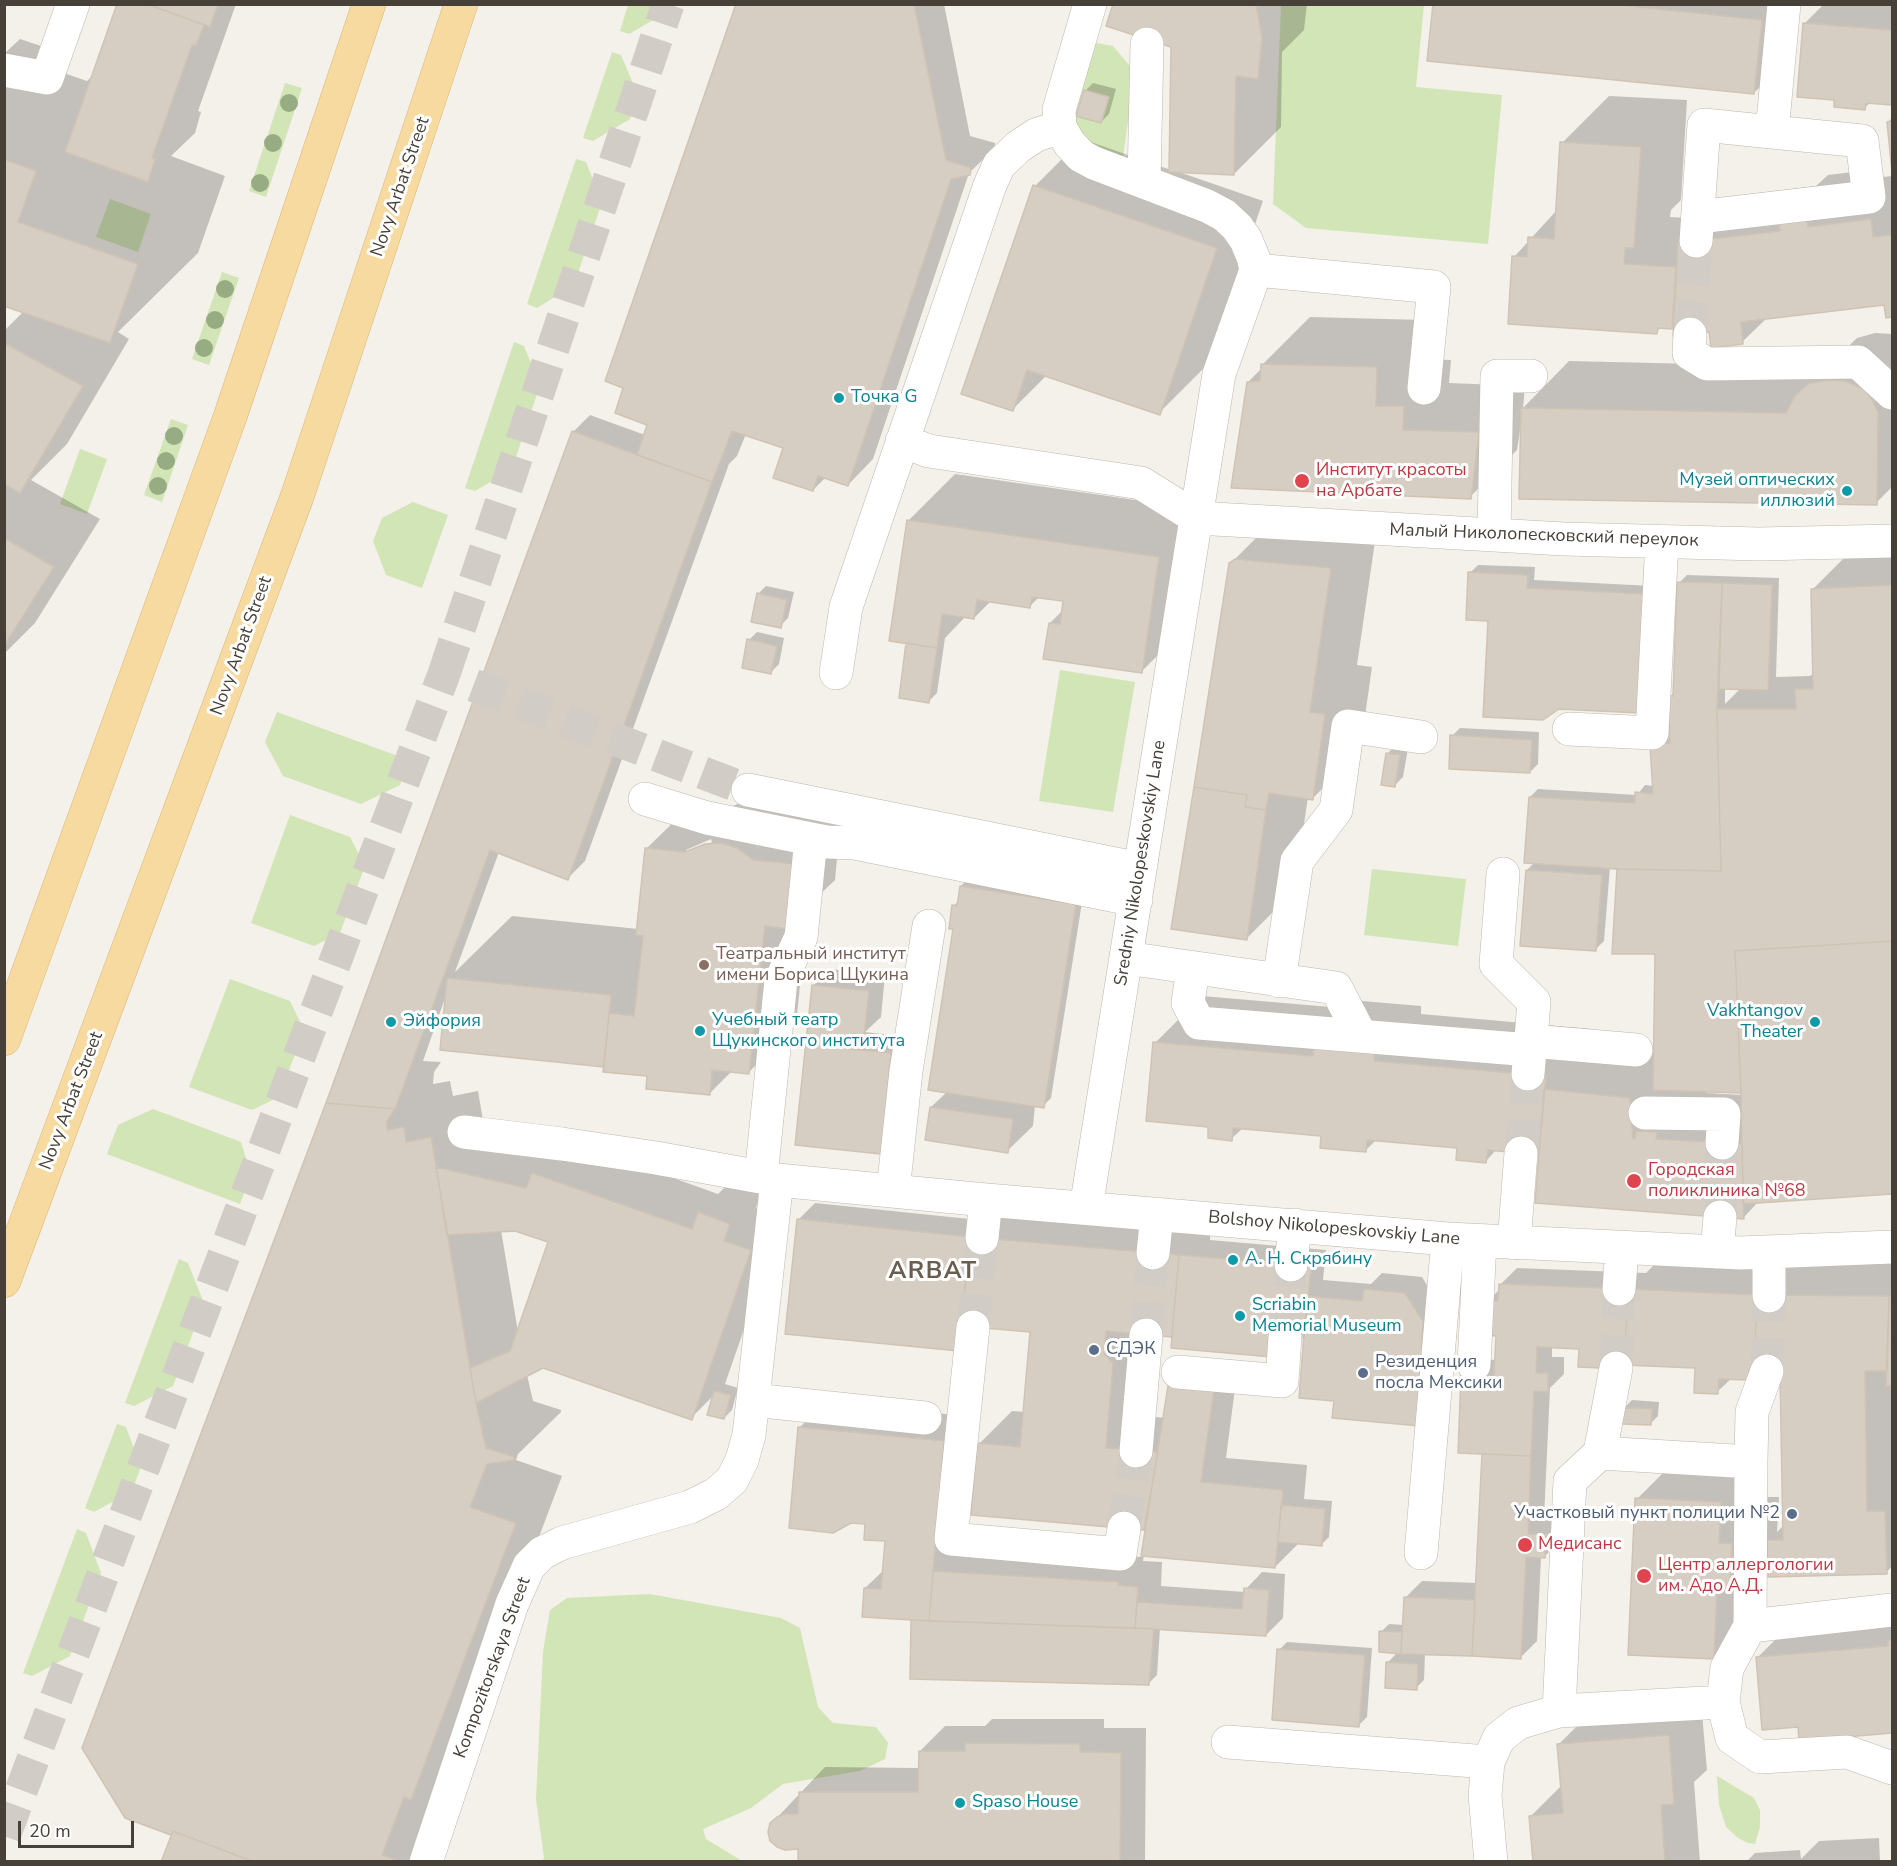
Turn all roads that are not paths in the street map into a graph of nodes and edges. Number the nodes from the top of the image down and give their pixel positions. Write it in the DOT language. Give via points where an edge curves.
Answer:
graph roads {
  1 [pos="73,4"];
  2 [pos="369,4"];
  3 [pos="461,4"];
  4 [pos="1090,4"];
  5 [pos="1784,4"];
  6 [pos="1147,44"];
  7 [pos="4,70"];
  8 [pos="1060,127"];
  9 [pos="1772,132"];
  10 [pos="1143,182"];
  11 [pos="1256,270"];
  12 [pos="1690,334"];
  13 [pos="1532,376"];
  14 [pos="1424,388"];
  15 [pos="1893,393"];
  16 [pos="902,441"];
  17 [pos="1197,518"];
  18 [pos="1494,536"];
  19 [pos="1662,541"];
  20 [pos="1893,541"];
  21 [pos="836,672"];
  22 [pos="1569,729"];
  23 [pos="1421,737"];
  24 [pos="748,790"];
  25 [pos="645,799"];
  26 [pos="811,839"];
  27 [pos="1503,874"];
  28 [pos="1138,884"];
  29 [pos="929,926"];
  30 [pos="1126,958"];
  31 [pos="1193,968"];
  32 [pos="1279,981"];
  33 [pos="1361,1036"];
  34 [pos="4,1039"];
  35 [pos="1636,1050"];
  36 [pos="1529,1055"];
  37 [pos="1645,1113"];
  38 [pos="464,1132"];
  39 [pos="1722,1143"];
  40 [pos="1521,1153"];
  41 [pos="769,1179"];
  42 [pos="893,1191"];
  43 [pos="986,1200"];
  44 [pos="1086,1208"];
  45 [pos="1157,1214"];
  46 [pos="1720,1217"];
  47 [pos="1295,1225"];
  48 [pos="982,1238"];
  49 [pos="1448,1239"];
  50 [pos="1480,1241"];
  51 [pos="1514,1243"];
  52 [pos="1893,1247"];
  53 [pos="1622,1248"];
  54 [pos="1717,1252"];
  55 [pos="1153,1253"];
  56 [pos="1769,1253"];
  57 [pos="1291,1264"];
  58 [pos="4,1281"];
  59 [pos="1619,1289"];
  60 [pos="1768,1296"];
  61 [pos="973,1327"];
  62 [pos="1146,1335"];
  63 [pos="1285,1336"];
  64 [pos="1474,1365"];
  65 [pos="1616,1368"];
  66 [pos="1767,1371"];
  67 [pos="1178,1372"];
  68 [pos="753,1400"];
  69 [pos="925,1418"];
  70 [pos="1136,1450"];
  71 [pos="1600,1453"];
  72 [pos="1751,1462"];
  73 [pos="1124,1528"];
  74 [pos="1421,1552"];
  75 [pos="1893,1610"];
  76 [pos="1750,1626"];
  77 [pos="1723,1702"];
  78 [pos="1559,1711"];
  79 [pos="1228,1742"];
  80 [pos="1488,1762"];
  81 [pos="1893,1768"];
  82 [pos="426,1862"];
  83 [pos="1491,1862"];
  1 -- 7 [label="street" via="47,78"];
  2 -- 34 [label="main road" via="230,417"];
  3 -- 58 [label="main road, Novy Arbat Street" via="297,497"];
  4 -- 8 [label="street" via="1063,93"];
  5 -- 9 [label="street"];
  6 -- 10 [label="street"];
  8 -- 10 [label="street" via="1081,156"];
  8 -- 16 [label="street" via="1036,135 999,165"];
  9 -- 9 [label="street" via="1862,141 1869,197 1697,229 1704,125"];
  10 -- 11 [label="street" via="1224,215 1246,240"];
  11 -- 14 [label="street" via="1434,287"];
  11 -- 17 [label="street, Sredniy Nikolopeskovskiy Lane" via="1219,374"];
  12 -- 15 [label="street" via="1689,353 1707,364 1858,362"];
  13 -- 18 [label="street" via="1497,376"];
  16 -- 17 [label="street" via="929,451 1140,483"];
  16 -- 21 [label="street" via="846,608"];
  17 -- 18 [label="street, Малый Николопесковский переулок"];
  17 -- 28 [label="street, Sredniy Nikolopeskovskiy Lane"];
  18 -- 19 [label="street, Малый Николопесковский переулок"];
  19 -- 20 [label="street, Малый Николопесковский переулок"];
  19 -- 22 [label="street" via="1652,733"];
  23 -- 32 [label="street" via="1348,726 1336,810 1297,861"];
  24 -- 28 [label="street"];
  25 -- 26 [label="street" via="707,818"];
  26 -- 28 [label="street"];
  26 -- 41 [label="street, Kompozitorskaya Street" via="801,937 781,980"];
  27 -- 36 [label="street" via="1496,964 1534,1002"];
  28 -- 30 [label="street, Sredniy Nikolopeskovskiy Lane"];
  29 -- 42 [label="street" via="906,1071"];
  30 -- 31 [label="street"];
  30 -- 44 [label="street, Sredniy Nikolopeskovskiy Lane"];
  31 -- 32 [label="street"];
  31 -- 33 [label="street" via="1188,1003 1199,1023"];
  32 -- 33 [label="street" via="1336,988"];
  33 -- 36 [label="street"];
  35 -- 36 [label="street"];
  37 -- 39 [label="street" via="1724,1114"];
  38 -- 41 [label="street, Bolshoy Nikolopeskovskiy Lane" via="621,1152"];
  40 -- 51 [label="street"];
  41 -- 42 [label="street, Bolshoy Nikolopeskovskiy Lane"];
  41 -- 68 [label="street, Kompozitorskaya Street"];
  42 -- 43 [label="street, Bolshoy Nikolopeskovskiy Lane"];
  43 -- 44 [label="street, Bolshoy Nikolopeskovskiy Lane"];
  43 -- 48 [label="street"];
  44 -- 45 [label="street, Bolshoy Nikolopeskovskiy Lane"];
  45 -- 47 [label="street, Bolshoy Nikolopeskovskiy Lane"];
  45 -- 55 [label="street"];
  46 -- 54 [label="street"];
  47 -- 49 [label="street, Bolshoy Nikolopeskovskiy Lane"];
  47 -- 57 [label="street"];
  49 -- 50 [label="street, Bolshoy Nikolopeskovskiy Lane"];
  49 -- 74 [label="street"];
  50 -- 51 [label="street, Bolshoy Nikolopeskovskiy Lane"];
  50 -- 64 [label="street"];
  51 -- 53 [label="street, Bolshoy Nikolopeskovskiy Lane"];
  52 -- 56 [label="street, Bolshoy Nikolopeskovskiy Lane"];
  53 -- 54 [label="street, Bolshoy Nikolopeskovskiy Lane"];
  53 -- 59 [label="street"];
  54 -- 56 [label="street, Bolshoy Nikolopeskovskiy Lane"];
  56 -- 60 [label="street"];
  61 -- 73 [label="street" via="951,1539 1120,1554"];
  62 -- 70 [label="street"];
  63 -- 67 [label="street" via="1282,1381"];
  65 -- 71 [label="street"];
  66 -- 72 [label="street" via="1752,1412"];
  68 -- 69 [label="street"];
  68 -- 82 [label="street, Kompozitorskaya Street" via="742,1460 732,1480 716,1494 690,1507 562,1543 542,1553 529,1566 512,1604"];
  71 -- 72 [label="street"];
  71 -- 78 [label="street" via="1570,1481"];
  72 -- 76 [label="street"];
  75 -- 76 [label="street"];
  76 -- 77 [label="street" via="1727,1668"];
  77 -- 78 [label="street"];
  77 -- 81 [label="street" via="1732,1738 1760,1757 1847,1752"];
  78 -- 80 [label="street" via="1518,1723 1498,1738"];
  79 -- 80 [label="street"];
  80 -- 83 [label="street" via="1485,1796"];
}
